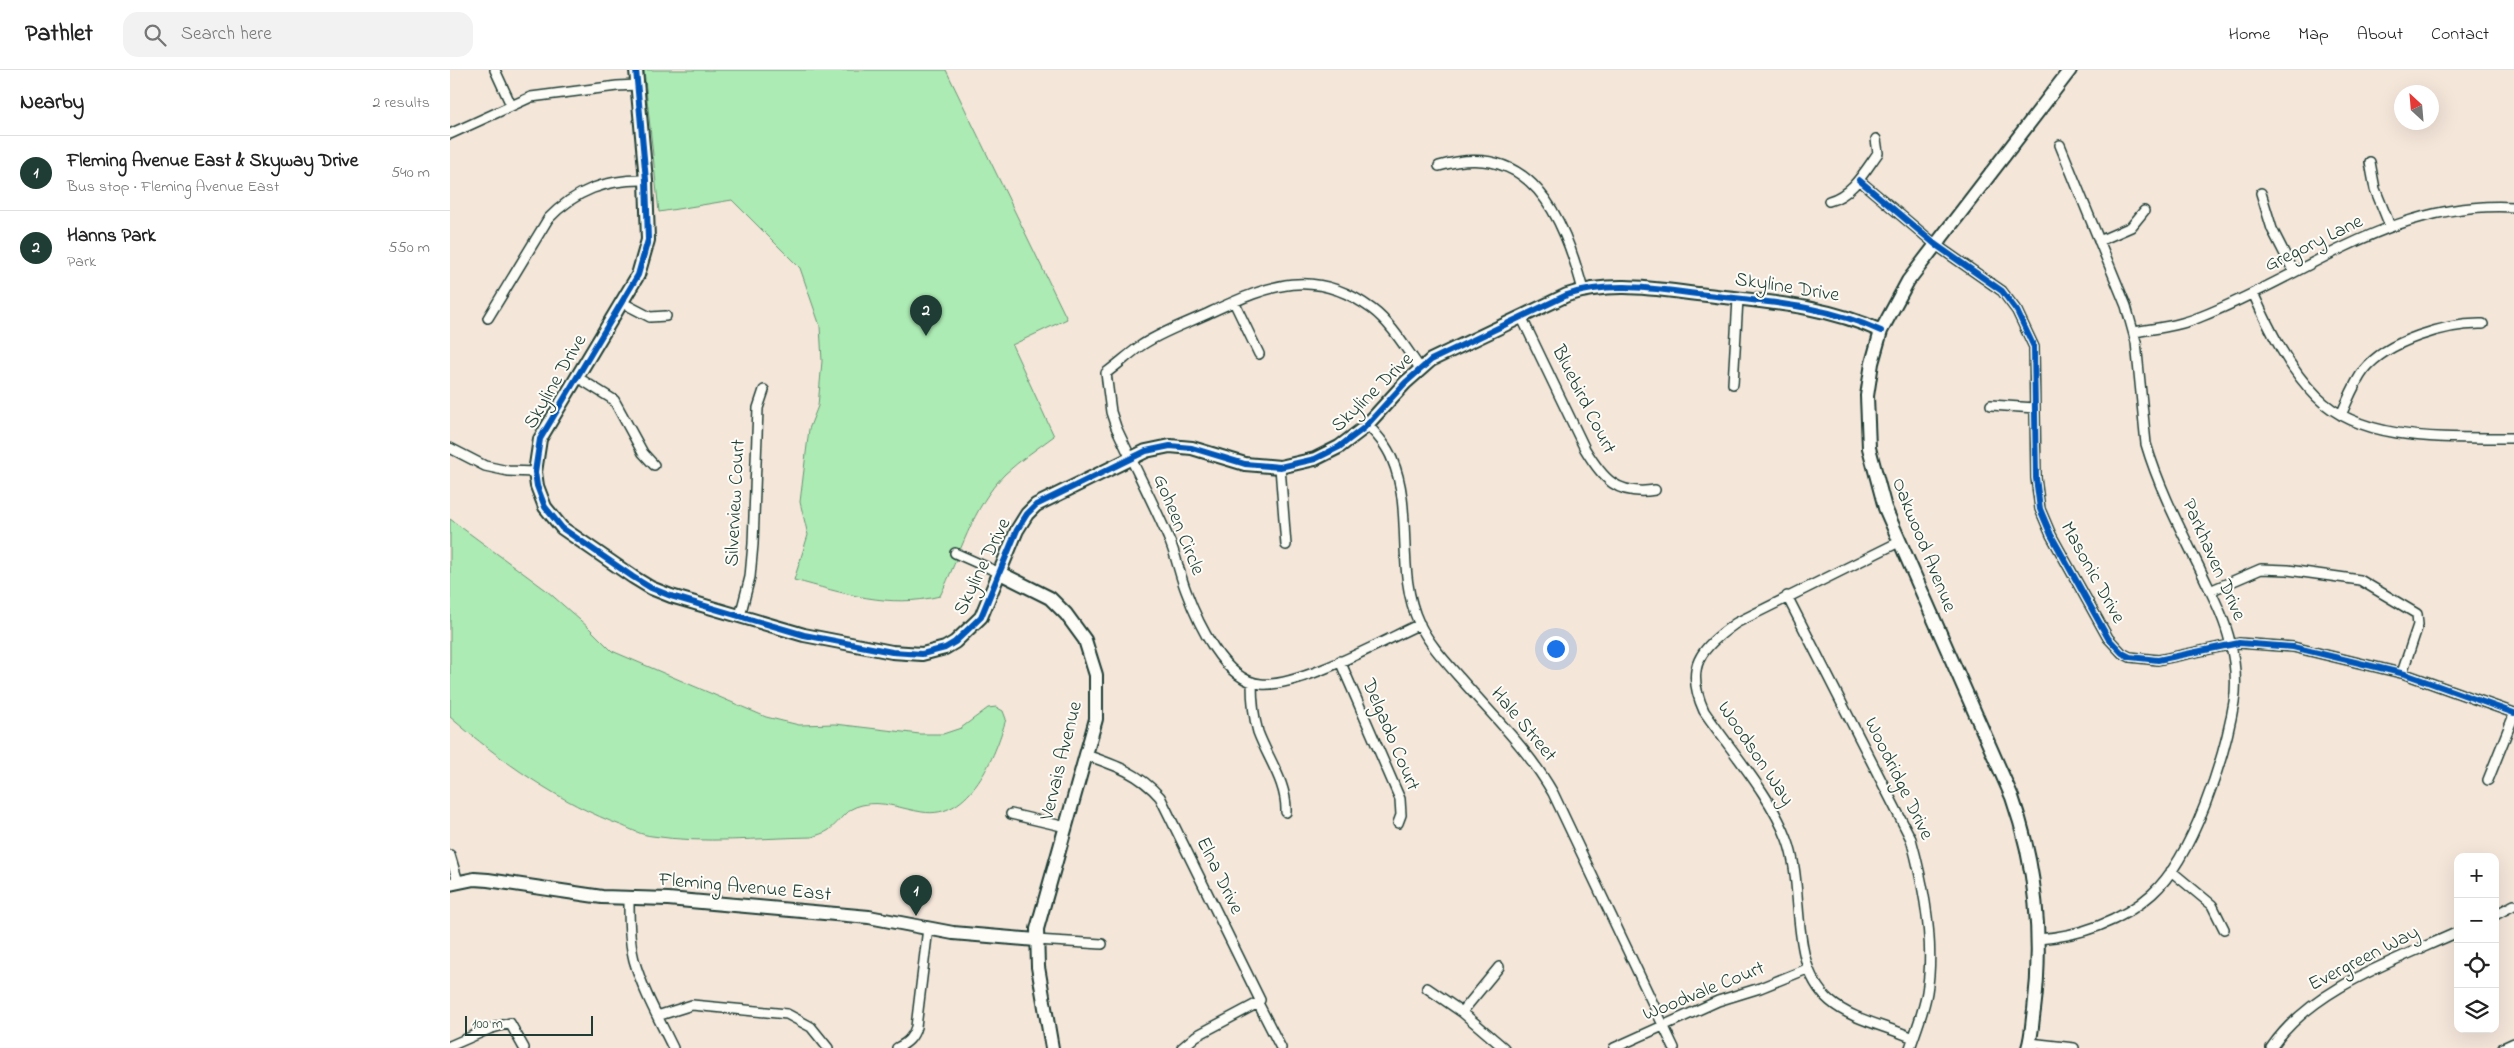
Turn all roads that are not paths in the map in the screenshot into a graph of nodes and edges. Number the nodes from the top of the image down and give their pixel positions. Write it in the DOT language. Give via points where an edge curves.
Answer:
graph roads {
  1 [pos="495,70"];
  2 [pos="636,70"];
  3 [pos="2070,70"];
  4 [pos="637,85"];
  5 [pos="512,105"];
  6 [pos="450,134"];
  7 [pos="1876,139"];
  8 [pos="2060,145"];
  9 [pos="2370,162"];
  10 [pos="1439,166"];
  11 [pos="646,180"];
  12 [pos="1859,180"];
  13 [pos="2261,193"];
  14 [pos="1829,201"];
  15 [pos="2514,207"];
  16 [pos="2144,211"];
  17 [pos="2390,226"];
  18 [pos="2098,241"];
  19 [pos="1936,245"];
  20 [pos="2294,272"];
  21 [pos="1583,290"];
  22 [pos="2253,293"];
  23 [pos="1738,298"];
  24 [pos="621,302"];
  25 [pos="1234,302"];
  26 [pos="666,316"];
  27 [pos="1522,316"];
  28 [pos="488,318"];
  29 [pos="2483,324"];
  30 [pos="1881,331"];
  31 [pos="2134,332"];
  32 [pos="1258,354"];
  33 [pos="1420,368"];
  34 [pos="577,378"];
  35 [pos="1733,384"];
  36 [pos="764,390"];
  37 [pos="1991,405"];
  38 [pos="2036,408"];
  39 [pos="2341,415"];
  40 [pos="1368,425"];
  41 [pos="2514,438"];
  42 [pos="450,448"];
  43 [pos="1131,458"];
  44 [pos="654,465"];
  45 [pos="1280,467"];
  46 [pos="535,472"];
  47 [pos="1655,490"];
  48 [pos="1899,542"];
  49 [pos="1286,545"];
  50 [pos="955,553"];
  51 [pos="1000,573"];
  52 [pos="2210,591"];
  53 [pos="1787,596"];
  54 [pos="740,616"];
  55 [pos="1420,624"];
  56 [pos="2230,644"];
  57 [pos="1340,661"];
  58 [pos="2402,673"];
  59 [pos="1252,682"];
  60 [pos="2514,714"];
  61 [pos="1086,755"];
  62 [pos="2488,780"];
  63 [pos="1286,812"];
  64 [pos="1011,814"];
  65 [pos="1398,823"];
  66 [pos="1066,827"];
  67 [pos="450,855"];
  68 [pos="2171,871"];
  69 [pos="454,883"];
  70 [pos="629,898"];
  71 [pos="2514,905"];
  72 [pos="2499,913"];
  73 [pos="928,928"];
  74 [pos="2224,929"];
  75 [pos="2454,934"];
  76 [pos="1036,940"];
  77 [pos="2038,940"];
  78 [pos="1102,944"];
  79 [pos="1499,967"];
  80 [pos="1807,969"];
  81 [pos="1427,988"];
  82 [pos="1258,1003"];
  83 [pos="1462,1012"];
  84 [pos="657,1016"];
  85 [pos="1663,1026"];
  86 [pos="1914,1038"];
  87 [pos="2514,1043"];
  88 [pos="2029,1046"];
  89 [pos="451,1047"];
  90 [pos="524,1048"];
  91 [pos="673,1048"];
  92 [pos="828,1048"];
  93 [pos="897,1048"];
  94 [pos="1052,1048"];
  95 [pos="1182,1048"];
  96 [pos="1281,1048"];
  97 [pos="1504,1048"];
  98 [pos="1614,1048"];
  99 [pos="1674,1048"];
  100 [pos="1910,1048"];
  101 [pos="2074,1048"];
  102 [pos="2271,1048"];
  103 [pos="2503,1048"];
  1 -- 5 [label="street"];
  2 -- 4 [label="street, Skyline Drive"];
  3 -- 19 [label="street, Oakwood Avenue"];
  4 -- 5 [label="street" via="558,93"];
  4 -- 11 [label="street, Skyline Drive"];
  5 -- 6 [label="street"];
  7 -- 12 [label="street" via="1878,153"];
  8 -- 18 [label="street, Parkhaven Drive"];
  9 -- 17 [label="street" via="2375,189"];
  10 -- 21 [label="street" via="1456,161 1487,162 1529,179 1561,227 1573,253"];
  11 -- 24 [label="street, Skyline Drive" via="648,240 638,275"];
  11 -- 28 [label="street" via="614,183 582,192 557,210 548,219"];
  12 -- 14 [label="street" via="1840,198"];
  12 -- 19 [label="street, Masonic Drive"];
  13 -- 20 [label="street" via="2272,229"];
  15 -- 17 [label="street, Gregory Lane" via="2437,212"];
  16 -- 18 [label="street" via="2130,227"];
  17 -- 20 [label="street, Gregory Lane"];
  18 -- 31 [label="street, Parkhaven Drive"];
  19 -- 30 [label="street, Oakwood Avenue" via="1908,281"];
  19 -- 38 [label="street, Masonic Drive" via="2002,291 2018,311 2034,347"];
  20 -- 22 [label="street, Gregory Lane"];
  21 -- 23 [label="street, Skyline Drive" via="1628,286"];
  21 -- 27 [label="street, Skyline Drive"];
  22 -- 31 [label="street, Gregory Lane" via="2183,323"];
  22 -- 39 [label="street" via="2277,342 2306,385"];
  23 -- 30 [label="street, Skyline Drive" via="1823,310"];
  23 -- 35 [label="street"];
  24 -- 26 [label="street" via="650,317"];
  24 -- 34 [label="street, Skyline Drive"];
  25 -- 32 [label="street"];
  25 -- 33 [label="street, Goheen Circle" via="1278,285 1297,284 1336,290 1373,310"];
  25 -- 43 [label="street, Goheen Circle" via="1138,348 1106,373 1111,412"];
  27 -- 33 [label="street, Skyline Drive"];
  27 -- 47 [label="street, Bluebird Court" via="1595,465 1612,483 1624,490"];
  29 -- 39 [label="street" via="2467,323 2440,330 2386,350 2364,370"];
  30 -- 48 [label="street, Oakwood Avenue" via="1872,363 1866,422 1876,482"];
  31 -- 52 [label="street, Parkhaven Drive" via="2146,444 2163,491"];
  33 -- 40 [label="street, Skyline Drive"];
  34 -- 44 [label="street" via="614,400 643,453"];
  34 -- 46 [label="street, Skyline Drive" via="540,440"];
  36 -- 54 [label="street, Silverview Court" via="758,408 751,569"];
  37 -- 38 [label="street"];
  38 -- 56 [label="street, Masonic Drive" via="2036,478 2040,509 2108,638 2122,653 2144,660 2174,658"];
  39 -- 41 [label="street" via="2374,428 2406,434"];
  40 -- 45 [label="street, Skyline Drive" via="1327,453 1300,464"];
  40 -- 55 [label="street, Hale Street" via="1384,443 1396,468 1406,568"];
  42 -- 46 [label="street" via="485,466"];
  43 -- 45 [label="street, Skyline Drive" via="1160,448 1180,446 1245,464"];
  43 -- 51 [label="street, Skyline Drive" via="1036,505 1018,530"];
  43 -- 59 [label="street, Goheen Circle" via="1169,539 1186,591 1211,642 1225,663"];
  45 -- 49 [label="street"];
  46 -- 54 [label="street, Skyline Drive" via="545,507 562,528 651,588"];
  48 -- 53 [label="street, Woodson Way"];
  48 -- 77 [label="street, Oakwood Avenue" via="2022,825"];
  50 -- 51 [label="street, Vervais Avenue"];
  51 -- 54 [label="street, Skyline Drive" via="986,608 973,628 956,642 927,653 892,652 812,637"];
  51 -- 61 [label="street, Vervais Avenue" via="1050,598 1076,625 1085,640 1096,675 1097,698 1096,719"];
  52 -- 56 [label="street, Parkhaven Drive" via="2225,622"];
  52 -- 58 [label="street" via="2261,569 2348,577 2371,584 2417,614 2418,625"];
  53 -- 80 [label="street, Woodson Way" via="1717,637 1705,650 1694,681 1704,711 1772,808 1787,840"];
  53 -- 86 [label="street, Woodridge Drive" via="1911,839 1921,879 1930,959 1927,994"];
  55 -- 57 [label="street"];
  55 -- 85 [label="street, Hale Street" via="1439,654 1538,767"];
  56 -- 58 [label="street, Masonic Drive" via="2293,647"];
  56 -- 68 [label="street, Parkhaven Drive" via="2236,676 2228,731 2190,840"];
  57 -- 59 [label="street" via="1301,678 1277,684"];
  57 -- 65 [label="street, Delgado Court" via="1400,799"];
  58 -- 60 [label="street, Masonic Drive"];
  59 -- 63 [label="street" via="1256,724 1286,798"];
  60 -- 62 [label="street"];
  61 -- 66 [label="street, Vervais Avenue"];
  61 -- 82 [label="street, Elna Drive" via="1133,773 1160,797 1256,991"];
  64 -- 66 [label="street"];
  66 -- 76 [label="street, Vervais Avenue" via="1040,913"];
  67 -- 69 [label="street"];
  68 -- 74 [label="street" via="2212,905"];
  68 -- 77 [label="street, Parkhaven Drive" via="2152,893 2115,918 2078,933"];
  69 -- 70 [label="street, Fleming Avenue East" via="488,880"];
  70 -- 73 [label="street, Fleming Avenue East" via="869,917"];
  70 -- 84 [label="street" via="634,958"];
  71 -- 72 [label="street"];
  73 -- 76 [label="street, Fleming Avenue East" via="976,936"];
  73 -- 93 [label="street" via="916,1027 906,1043"];
  75 -- 102 [label="street, Evergreen Way" via="2383,966 2308,1008"];
  76 -- 78 [label="street"];
  76 -- 94 [label="street, Vervais Avenue"];
  77 -- 88 [label="street, Oakwood Avenue" via="2039,972"];
  79 -- 83 [label="street"];
  80 -- 85 [label="street, Woodvale Court" via="1718,1001"];
  80 -- 86 [label="street, Woodson Way" via="1830,1001 1848,1012"];
  81 -- 83 [label="street"];
  82 -- 95 [label="street" via="1196,1036"];
  82 -- 96 [label="street, Elna Drive"];
  83 -- 97 [label="street"];
  84 -- 91 [label="street"];
  84 -- 92 [label="street" via="692,1005 787,1014 811,1027"];
  85 -- 98 [label="street, Woodvale Court"];
  85 -- 99 [label="street, Hale Street"];
  86 -- 100 [label="street, Woodridge Drive"];
  87 -- 103 [label="street"];
  88 -- 101 [label="street"];
  89 -- 90 [label="street" via="510,1023"];
}
